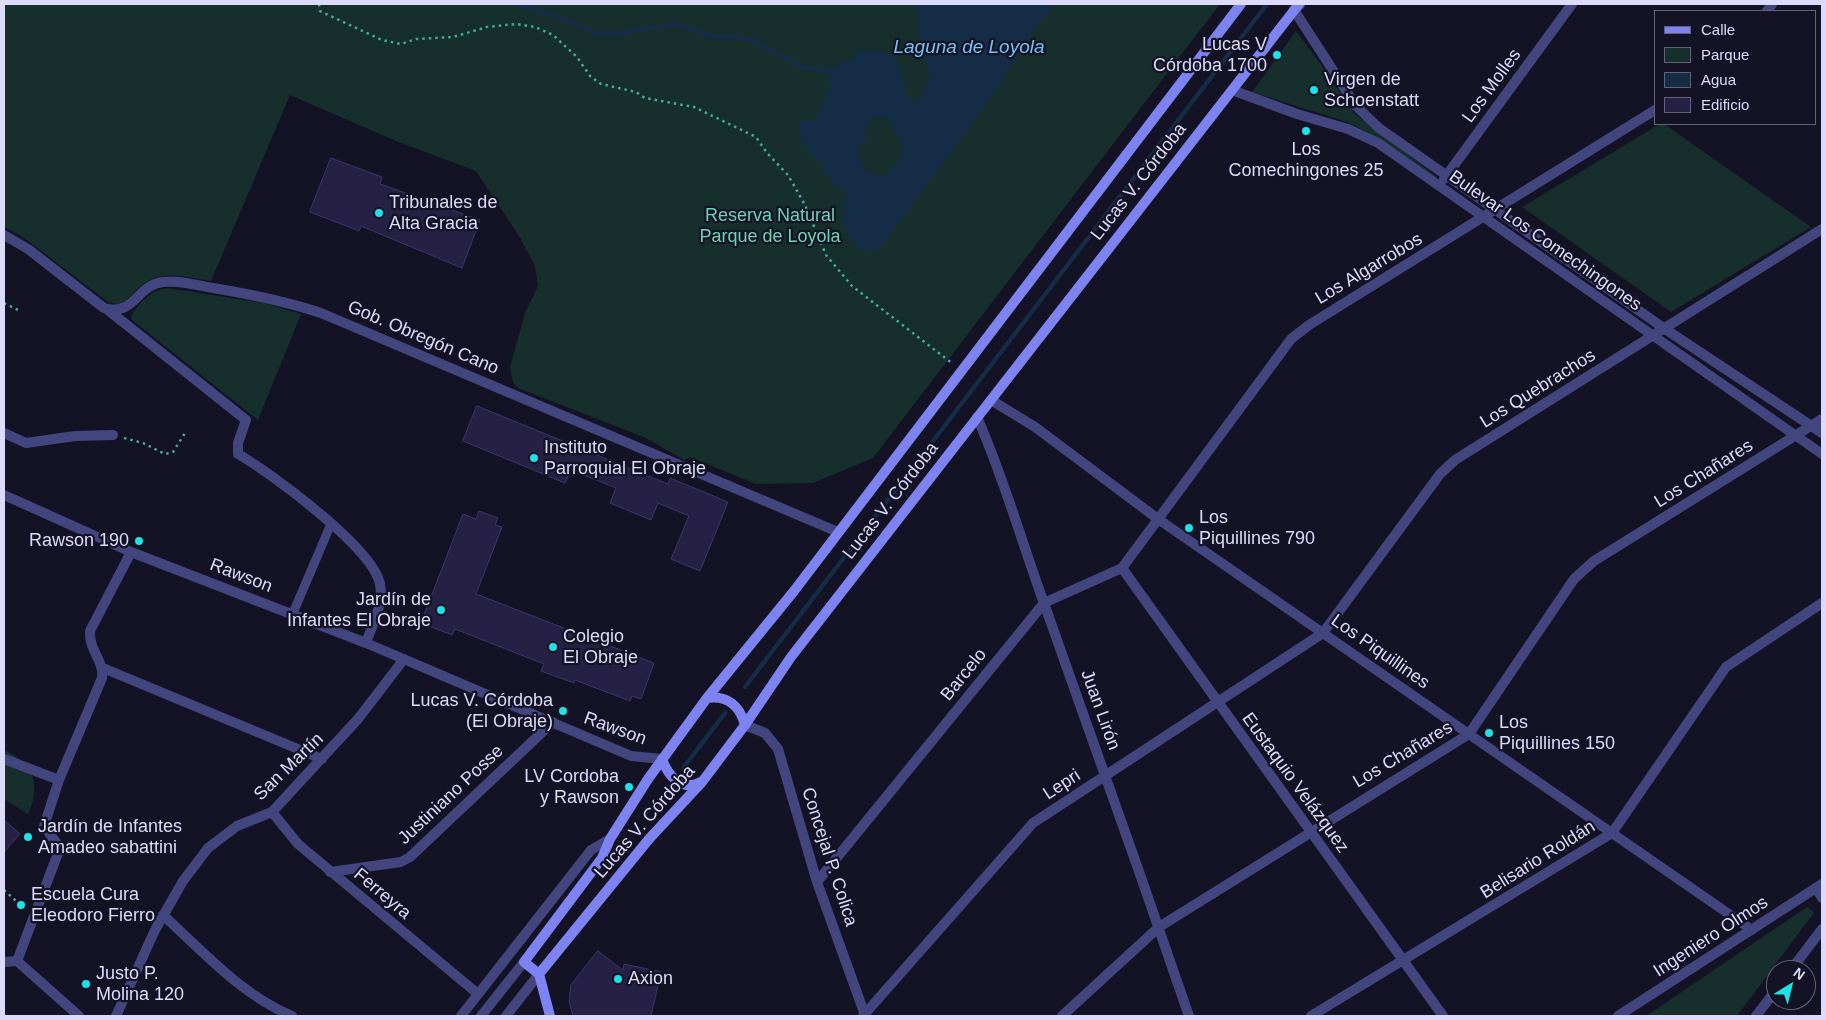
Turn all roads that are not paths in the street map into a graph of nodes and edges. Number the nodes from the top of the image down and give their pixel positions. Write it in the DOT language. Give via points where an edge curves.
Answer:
graph roads {
  1 [pos="1241,4"];
  2 [pos="1572,4"];
  3 [pos="1298,6"];
  4 [pos="1232,90"];
  5 [pos="1654,111"];
  6 [pos="1447,175"];
  7 [pos="1438,187"];
  8 [pos="1495,208"];
  9 [pos="1484,218"];
  10 [pos="1822,229"];
  11 [pos="4,235"];
  12 [pos="132,304"];
  13 [pos="104,308"];
  14 [pos="120,319"];
  15 [pos="1665,329"];
  16 [pos="1652,336"];
  17 [pos="991,400"];
  18 [pos="978,417"];
  19 [pos="1822,419"];
  20 [pos="1812,425"];
  21 [pos="4,433"];
  22 [pos="1822,433"];
  23 [pos="113,435"];
  24 [pos="1796,436"];
  25 [pos="1822,454"];
  26 [pos="4,495"];
  27 [pos="1158,518"];
  28 [pos="331,524"];
  29 [pos="838,532"];
  30 [pos="131,552"];
  31 [pos="1122,568"];
  32 [pos="1044,603"];
  33 [pos="1822,603"];
  34 [pos="293,613"];
  35 [pos="1323,633"];
  36 [pos="366,643"];
  37 [pos="404,659"];
  38 [pos="103,668"];
  39 [pos="707,698"];
  40 [pos="1217,702"];
  41 [pos="553,722"];
  42 [pos="745,725"];
  43 [pos="1469,734"];
  44 [pos="4,759"];
  45 [pos="322,759"];
  46 [pos="662,759"];
  47 [pos="1107,775"];
  48 [pos="59,780"];
  49 [pos="702,782"];
  50 [pos="272,812"];
  51 [pos="1309,831"];
  52 [pos="1612,833"];
  53 [pos="610,839"];
  54 [pos="330,872"];
  55 [pos="817,882"];
  56 [pos="1820,885"];
  57 [pos="1822,898"];
  58 [pos="163,915"];
  59 [pos="1159,927"];
  60 [pos="1822,929"];
  61 [pos="1752,930"];
  62 [pos="1799,960"];
  63 [pos="17,961"];
  64 [pos="4,962"];
  65 [pos="524,962"];
  66 [pos="1402,962"];
  67 [pos="539,974"];
  68 [pos="478,994"];
  69 [pos="1766,1003"];
  70 [pos="79,1016"];
  71 [pos="116,1016"];
  72 [pos="292,1016"];
  73 [pos="461,1016"];
  74 [pos="482,1016"];
  75 [pos="506,1016"];
  76 [pos="550,1016"];
  77 [pos="864,1016"];
  78 [pos="1062,1016"];
  79 [pos="1190,1016"];
  80 [pos="1311,1016"];
  81 [pos="1443,1016"];
  82 [pos="1618,1016"];
  83 [pos="1756,1016"];
  1 -- 29 [label="main road, Lucas V. Córdoba"];
  2 -- 6 [label="street, Los Molles"];
  3 -- 4 [label="main road, Lucas V. Córdoba"];
  3 -- 6 [label="street, Bulevar Los Comechingones" via="1356,106 1379,128"];
  4 -- 7 [label="street, Bulevar Los Comechingones" via="1364,135"];
  4 -- 17 [label="main road, Lucas V. Córdoba"];
  5 -- 8 [label="street, Los Algarrobos"];
  6 -- 7 [label="street, Los Molles"];
  6 -- 8 [label="street, Bulevar Los Comechingones"];
  7 -- 9 [label="street, Bulevar Los Comechingones"];
  8 -- 9 [label="street, Los Algarrobos"];
  8 -- 15 [label="street, Bulevar Los Comechingones"];
  9 -- 16 [label="street, Bulevar Los Comechingones"];
  9 -- 27 [label="street, Los Algarrobos" via="1291,339"];
  10 -- 15 [label="street, Los Quebrachos"];
  11 -- 13 [label="street" via="28,249"];
  12 -- 13 [label="street" via="118,310"];
  12 -- 14 [label="street, Gob. Obregón Cano"];
  12 -- 29 [label="street, Gob. Obregón Cano" via="150,286 171,282 294,304"];
  13 -- 14 [label="street"];
  14 -- 28 [label="street" via="246,420 238,454 260,467"];
  15 -- 16 [label="street, Los Quebrachos"];
  15 -- 20 [label="street, Bulevar Los Comechingones"];
  16 -- 24 [label="street, Bulevar Los Comechingones"];
  16 -- 35 [label="street, Los Quebrachos" via="1455,460 1440,474"];
  17 -- 18 [label="main road, Lucas V. Córdoba"];
  17 -- 27 [label="street, Los Piquillines" via="1035,427"];
  18 -- 32 [label="street, Juan Lirón" via="997,462"];
  18 -- 42 [label="main road, Lucas V. Córdoba" via="790,657"];
  19 -- 20 [label="street, Los Chañares"];
  20 -- 22 [label="street, Bulevar Los Comechingones"];
  20 -- 24 [label="street, Los Chañares"];
  21 -- 23 [label="street" via="26,443"];
  24 -- 25 [label="street, Bulevar Los Comechingones"];
  24 -- 43 [label="street, Los Chañares" via="1594,561 1574,579"];
  26 -- 30 [label="street, Rawson"];
  27 -- 31 [label="street"];
  27 -- 35 [label="street, Los Piquillines"];
  28 -- 34 [label="lane"];
  28 -- 36 [label="street" via="368,560 380,583 382,595"];
  29 -- 39 [label="main road, Lucas V. Córdoba" via="794,592"];
  30 -- 34 [label="street, Rawson"];
  30 -- 38 [label="street" via="90,631 90,643"];
  31 -- 32 [label="street, Barcelo"];
  31 -- 40 [label="street, Eustaquio Velázquez"];
  32 -- 47 [label="street, Juan Lirón"];
  32 -- 55 [label="street, Barcelo"];
  33 -- 52 [label="street, Belisario Roldán" via="1726,667"];
  34 -- 36 [label="street, Rawson"];
  35 -- 40 [label="street, Lepri"];
  35 -- 43 [label="street, Los Piquillines"];
  36 -- 37 [label="street, Rawson"];
  37 -- 41 [label="street, Rawson"];
  37 -- 45 [label="street, San Martín"];
  38 -- 45 [label="street"];
  38 -- 48 [label="street" via="102,678"];
  39 -- 42 [label="main road" via="721,698 734,704"];
  39 -- 46 [label="main road, Lucas V. Córdoba"];
  40 -- 47 [label="street, Lepri"];
  40 -- 51 [label="street, Eustaquio Velázquez"];
  41 -- 46 [label="street, Rawson" via="632,756"];
  41 -- 54 [label="street, Justiniano Posse" via="410,857 401,862"];
  42 -- 49 [label="main road, Lucas V. Córdoba"];
  42 -- 55 [label="street, Concejal P. Colica" via="765,733 778,749"];
  43 -- 51 [label="street, Los Chañares"];
  43 -- 52 [label="street, Los Piquillines"];
  44 -- 48 [label="street"];
  45 -- 50 [label="street, San Martín"];
  46 -- 49 [label="main road" via="671,777 677,781 690,785"];
  46 -- 53 [label="main road, Lucas V. Córdoba"];
  47 -- 59 [label="street, Juan Lirón"];
  47 -- 77 [label="street, Lepri" via="1034,823"];
  48 -- 63 [label="street" via="44,826 60,848"];
  49 -- 67 [label="main road, Lucas V. Córdoba" via="649,839"];
  50 -- 54 [label="street, Ferreyra" via="298,844"];
  50 -- 58 [label="street, San Martín" via="237,826 208,848"];
  51 -- 59 [label="street, Los Chañares"];
  51 -- 66 [label="street, Eustaquio Velázquez"];
  52 -- 61 [label="street, Los Piquillines"];
  52 -- 66 [label="street, Belisario Roldán"];
  53 -- 65 [label="main road, Lucas V. Córdoba" via="602,858"];
  53 -- 68 [label="street, Lucas V. Córdoba" via="591,850"];
  54 -- 68 [label="street, Ferreyra"];
  55 -- 77 [label="street, Concejal P. Colica"];
  56 -- 57 [label="street"];
  56 -- 61 [label="street, Ingeniero Olmos"];
  58 -- 71 [label="street, San Martín"];
  58 -- 72 [label="street" via="263,1002"];
  59 -- 78 [label="street, Los Chañares"];
  59 -- 79 [label="street, Juan Lirón"];
  60 -- 62 [label="street"];
  61 -- 82 [label="street, Ingeniero Olmos"];
  63 -- 64 [label="street"];
  63 -- 70 [label="street"];
  65 -- 67 [label="main road"];
  65 -- 74 [label="street, Lucas V. Córdoba"];
  66 -- 80 [label="street, Belisario Roldán"];
  66 -- 81 [label="street, Eustaquio Velázquez"];
  67 -- 75 [label="street, Lucas V. Córdoba"];
  67 -- 76 [label="main road"];
  68 -- 73 [label="street, Lucas V. Córdoba"];
  69 -- 83 [label="street"];
}
